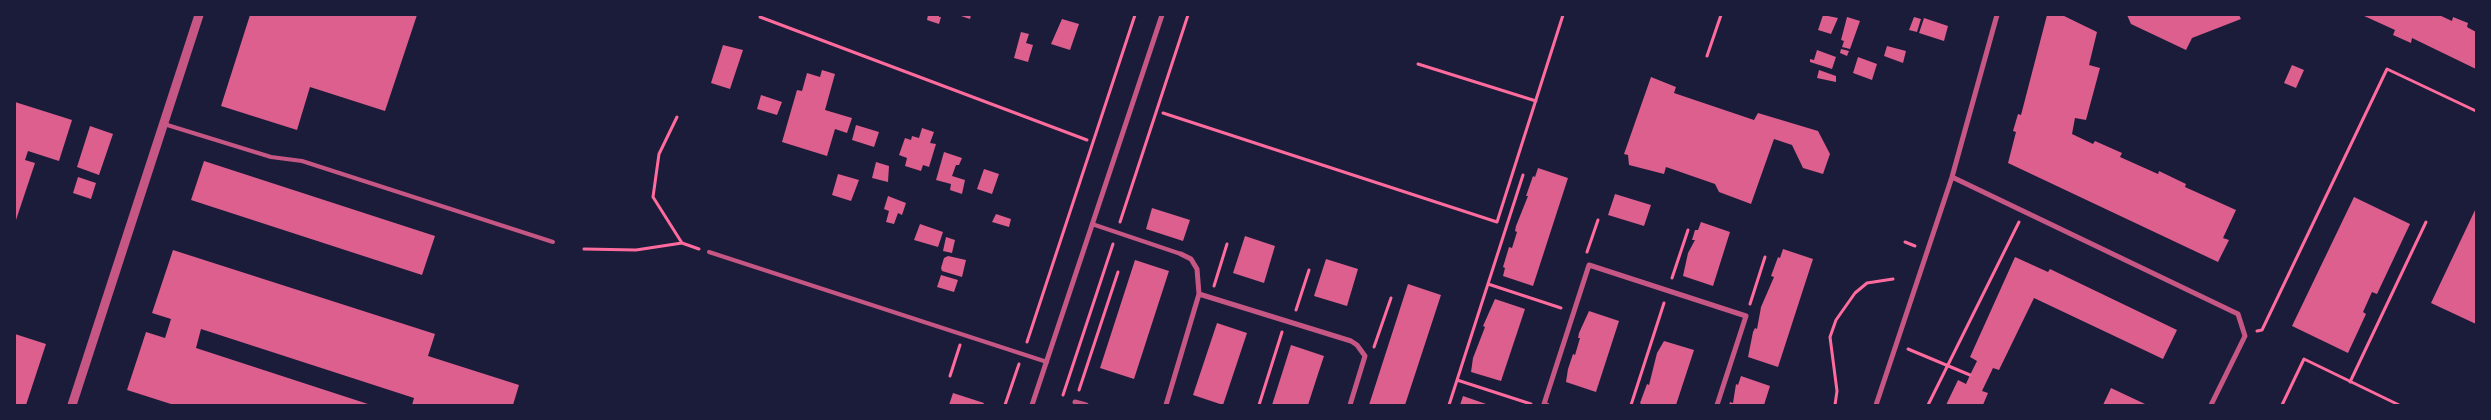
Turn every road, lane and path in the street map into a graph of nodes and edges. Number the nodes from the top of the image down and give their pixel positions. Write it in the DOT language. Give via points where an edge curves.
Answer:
graph roads {
  1 [pos="199,15"];
  2 [pos="1135,15"];
  3 [pos="1162,15"];
  4 [pos="1188,15"];
  5 [pos="1563,15"];
  6 [pos="1721,15"];
  7 [pos="1997,15"];
  8 [pos="760,17"];
  9 [pos="1707,56"];
  10 [pos="1418,64"];
  11 [pos="1536,102"];
  12 [pos="2476,110"];
  13 [pos="1163,113"];
  14 [pos="677,117"];
  15 [pos="164,124"];
  16 [pos="1087,140"];
  17 [pos="1523,175"];
  18 [pos="1952,177"];
  19 [pos="2024,212"];
  20 [pos="1598,220"];
  21 [pos="2426,222"];
  22 [pos="1092,224"];
  23 [pos="1688,230"];
  24 [pos="1117,233"];
  25 [pos="554,242"];
  26 [pos="682,243"];
  27 [pos="1228,244"];
  28 [pos="584,249"];
  29 [pos="709,252"];
  30 [pos="1180,254"];
  31 [pos="1765,257"];
  32 [pos="1589,265"];
  33 [pos="1309,270"];
  34 [pos="1118,272"];
  35 [pos="1893,279"];
  36 [pos="1488,284"];
  37 [pos="1668,291"];
  38 [pos="1199,294"];
  39 [pos="1211,298"];
  40 [pos="1391,298"];
  41 [pos="1574,312"];
  42 [pos="1746,316"];
  43 [pos="1286,321"];
  44 [pos="1292,323"];
  45 [pos="963,335"];
  46 [pos="2245,336"];
  47 [pos="1896,345"];
  48 [pos="1022,354"];
  49 [pos="1365,356"];
  50 [pos="1046,362"];
  51 [pos="1947,365"];
  52 [pos="950,376"];
  53 [pos="1970,376"];
  54 [pos="1457,380"];
  55 [pos="2350,382"];
  56 [pos="1063,396"];
  57 [pos="1075,402"];
  58 [pos="72,405"];
  59 [pos="1005,405"];
  60 [pos="1032,405"];
  61 [pos="1086,405"];
  62 [pos="1166,405"];
  63 [pos="1259,405"];
  64 [pos="1350,405"];
  65 [pos="1448,405"];
  66 [pos="1534,405"];
  67 [pos="1547,405"];
  68 [pos="1631,405"];
  69 [pos="1717,405"];
  70 [pos="1835,405"];
  71 [pos="1876,405"];
  72 [pos="1928,405"];
  73 [pos="2211,405"];
  74 [pos="2282,405"];
  75 [pos="2399,405"];
  1 -- 15 [label="street"];
  2 -- 48 [label="path"];
  3 -- 22 [label="street"];
  4 -- 24 [label="path"];
  5 -- 11 [label="path"];
  6 -- 9 [label="path"];
  7 -- 18 [label="street"];
  8 -- 16 [label="path"];
  10 -- 11 [label="path"];
  11 -- 13 [label="path" via="1497,222"];
  12 -- 46 [label="path" via="2387,69 2262,330"];
  14 -- 26 [label="path" via="659,154 653,197"];
  15 -- 25 [label="lane" via="271,157 302,161"];
  15 -- 58 [label="street"];
  17 -- 36 [label="path"];
  18 -- 19 [label="street"];
  18 -- 47 [label="street"];
  19 -- 46 [label="street" via="2238,314"];
  19 -- 51 [label="path"];
  20 -- 32 [label="path" via="1587,255"];
  21 -- 55 [label="path"];
  22 -- 24 [label="lane"];
  22 -- 50 [label="street"];
  23 -- 37 [label="path"];
  24 -- 30 [label="lane"];
  24 -- 56 [label="path"];
  26 -- 28 [label="path" via="636,250"];
  26 -- 29 [label="path"];
  27 -- 39 [label="path"];
  29 -- 45 [label="lane"];
  30 -- 38 [label="street" via="1191,259 1197,269"];
  31 -- 42 [label="path"];
  32 -- 37 [label="street"];
  32 -- 41 [label="street"];
  33 -- 44 [label="path"];
  34 -- 57 [label="path"];
  35 -- 70 [label="path" via="1867,283 1855,293 1836,320 1830,336 1837,391"];
  36 -- 41 [label="path"];
  36 -- 54 [label="path"];
  37 -- 42 [label="street"];
  37 -- 68 [label="path"];
  38 -- 39 [label="street"];
  38 -- 62 [label="street"];
  39 -- 43 [label="street"];
  40 -- 49 [label="path" via="1375,345"];
  41 -- 67 [label="street" via="1544,404"];
  42 -- 69 [label="street"];
  43 -- 44 [label="street"];
  43 -- 63 [label="path"];
  44 -- 49 [label="street" via="1351,341"];
  45 -- 48 [label="lane"];
  45 -- 52 [label="path"];
  46 -- 73 [label="street"];
  47 -- 51 [label="path"];
  47 -- 71 [label="street"];
  48 -- 50 [label="lane"];
  48 -- 59 [label="path"];
  49 -- 64 [label="street"];
  50 -- 60 [label="street"];
  51 -- 53 [label="path"];
  51 -- 72 [label="path"];
  54 -- 65 [label="path"];
  54 -- 66 [label="path"];
  55 -- 74 [label="path" via="2304,359"];
  55 -- 75 [label="path"];
  57 -- 61 [label="street"];
}
